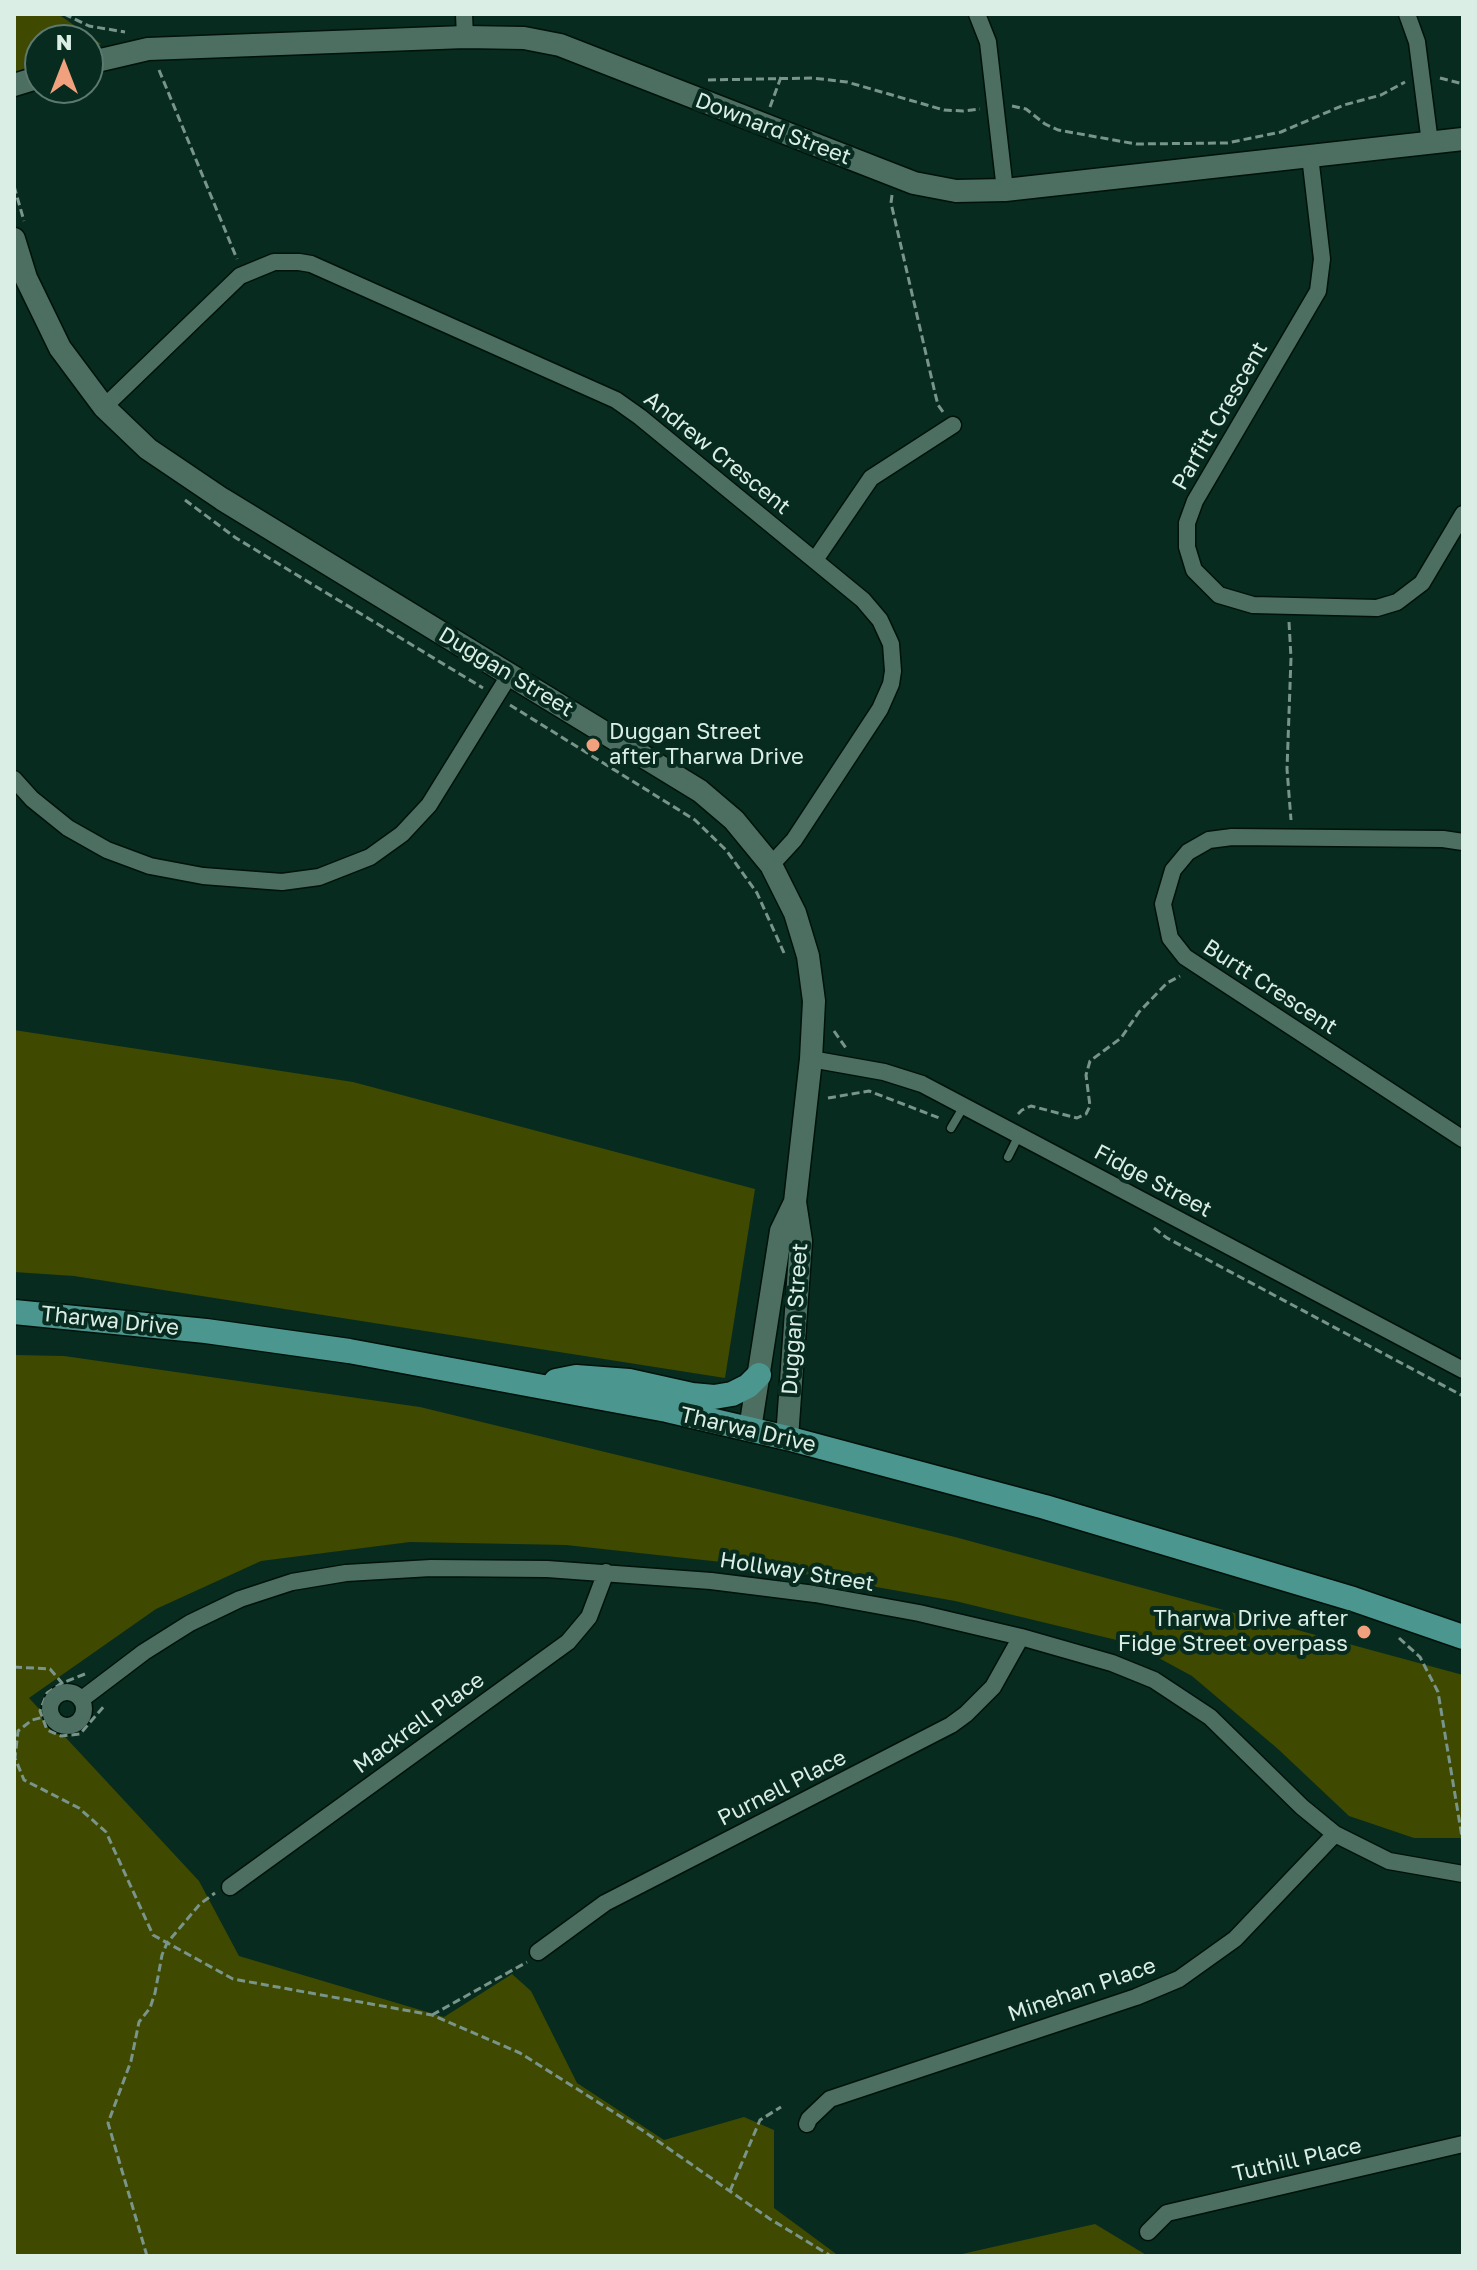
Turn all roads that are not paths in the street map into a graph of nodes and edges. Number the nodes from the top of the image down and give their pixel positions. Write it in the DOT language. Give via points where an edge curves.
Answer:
graph roads {
  1 [pos="464,14"];
  2 [pos="977,14"];
  3 [pos="1407,14"];
  4 [pos="465,37"];
  5 [pos="104,59"];
  6 [pos="1463,139"];
  7 [pos="1430,143"];
  8 [pos="1310,156"];
  9 [pos="1005,190"];
  10 [pos="20,232"];
  11 [pos="20,281"];
  12 [pos="104,407"];
  13 [pos="953,425"];
  14 [pos="1463,514"];
  15 [pos="815,560"];
  16 [pos="510,674"];
  17 [pos="14,779"];
  18 [pos="1463,842"];
  19 [pos="771,865"];
  20 [pos="811,1059"];
  21 [pos="964,1106"];
  22 [pos="953,1125"];
  23 [pos="1015,1132"];
  24 [pos="1463,1139"];
  25 [pos="1008,1157"];
  26 [pos="795,1202"];
  27 [pos="14,1312"];
  28 [pos="1463,1370"];
  29 [pos="759,1375"];
  30 [pos="530,1385"];
  31 [pos="750,1429"];
  32 [pos="787,1438"];
  33 [pos="606,1572"];
  34 [pos="1021,1637"];
  35 [pos="1463,1637"];
  36 [pos="82,1699"];
  37 [pos="1335,1834"];
  38 [pos="1463,1874"];
  39 [pos="224,1889"];
  40 [pos="538,1952"];
  41 [pos="807,2124"];
  42 [pos="1463,2144"];
  43 [pos="1148,2232"];
  1 -- 4 [label="street"];
  2 -- 9 [label="street" via="988,42"];
  3 -- 7 [label="street" via="1417,42"];
  4 -- 5 [label="street, Downard Street" via="148,49"];
  4 -- 9 [label="street, Downard Street" via="560,45 914,183 956,191"];
  6 -- 7 [label="street, Downard Street"];
  7 -- 8 [label="street, Downard Street"];
  8 -- 9 [label="street, Downard Street"];
  8 -- 14 [label="street, Parfitt Crescent" via="1322,259 1318,291 1195,501 1187,523 1194,570 1230,600 1253,605 1377,608 1397,602 1422,583"];
  10 -- 11 [label="street, Duggan Street"];
  11 -- 12 [label="street, Duggan Street"];
  12 -- 15 [label="street, Andrew Crescent" via="244,274 274,262 311,264 616,400"];
  12 -- 16 [label="street, Duggan Street" via="172,468"];
  13 -- 15 [label="street" via="871,478"];
  15 -- 19 [label="street, Andrew Crescent" via="880,620 891,644 893,671 880,709 794,840"];
  16 -- 17 [label="street" via="429,805 402,834 370,857 319,877 282,882 150,866 68,828"];
  16 -- 19 [label="street, Duggan Street" via="700,791 734,820"];
  18 -- 24 [label="street, Burtt Crescent" via="1209,840 1188,852 1173,870 1163,904 1170,938 1185,957"];
  19 -- 20 [label="street, Duggan Street" via="795,913 808,956 814,1001"];
  20 -- 21 [label="street, Fidge Street" via="884,1072"];
  20 -- 26 [label="street, Duggan Street"];
  21 -- 22 [label="lane"];
  21 -- 23 [label="street, Fidge Street"];
  23 -- 25 [label="lane"];
  23 -- 28 [label="street, Fidge Street"];
  26 -- 29 [label="street, Duggan Street" via="781,1231"];
  26 -- 32 [label="street, Duggan Street" via="801,1241"];
  27 -- 30 [label="main road, Tharwa Drive" via="349,1351"];
  29 -- 30 [label="main road" via="732,1394 714,1397 576,1377"];
  29 -- 31 [label="street, Duggan Street"];
  30 -- 31 [label="main road, Tharwa Drive"];
  31 -- 32 [label="main road, Tharwa Drive"];
  32 -- 35 [label="main road, Tharwa Drive" via="1192,1549"];
  33 -- 34 [label="street, Hollway Street" via="815,1594"];
  33 -- 36 [label="street, Hollway Street" via="431,1568 292,1582 190,1623"];
  33 -- 39 [label="street, Mackrell Place" via="589,1617 568,1642"];
  34 -- 37 [label="street, Hollway Street" via="1112,1663 1174,1691 1210,1717"];
  34 -- 40 [label="street, Purnell Place" via="993,1687 951,1725 605,1903"];
  36 -- 36 [label="street, Hollway Street" via="63,1688 46,1716 64,1727 78,1724 85,1712"];
  37 -- 38 [label="street, Hollway Street" via="1389,1861"];
  37 -- 41 [label="street, Minehan Place" via="1235,1939 1179,1979 830,2099"];
  42 -- 43 [label="street, Tuthill Place" via="1167,2213"];
}
